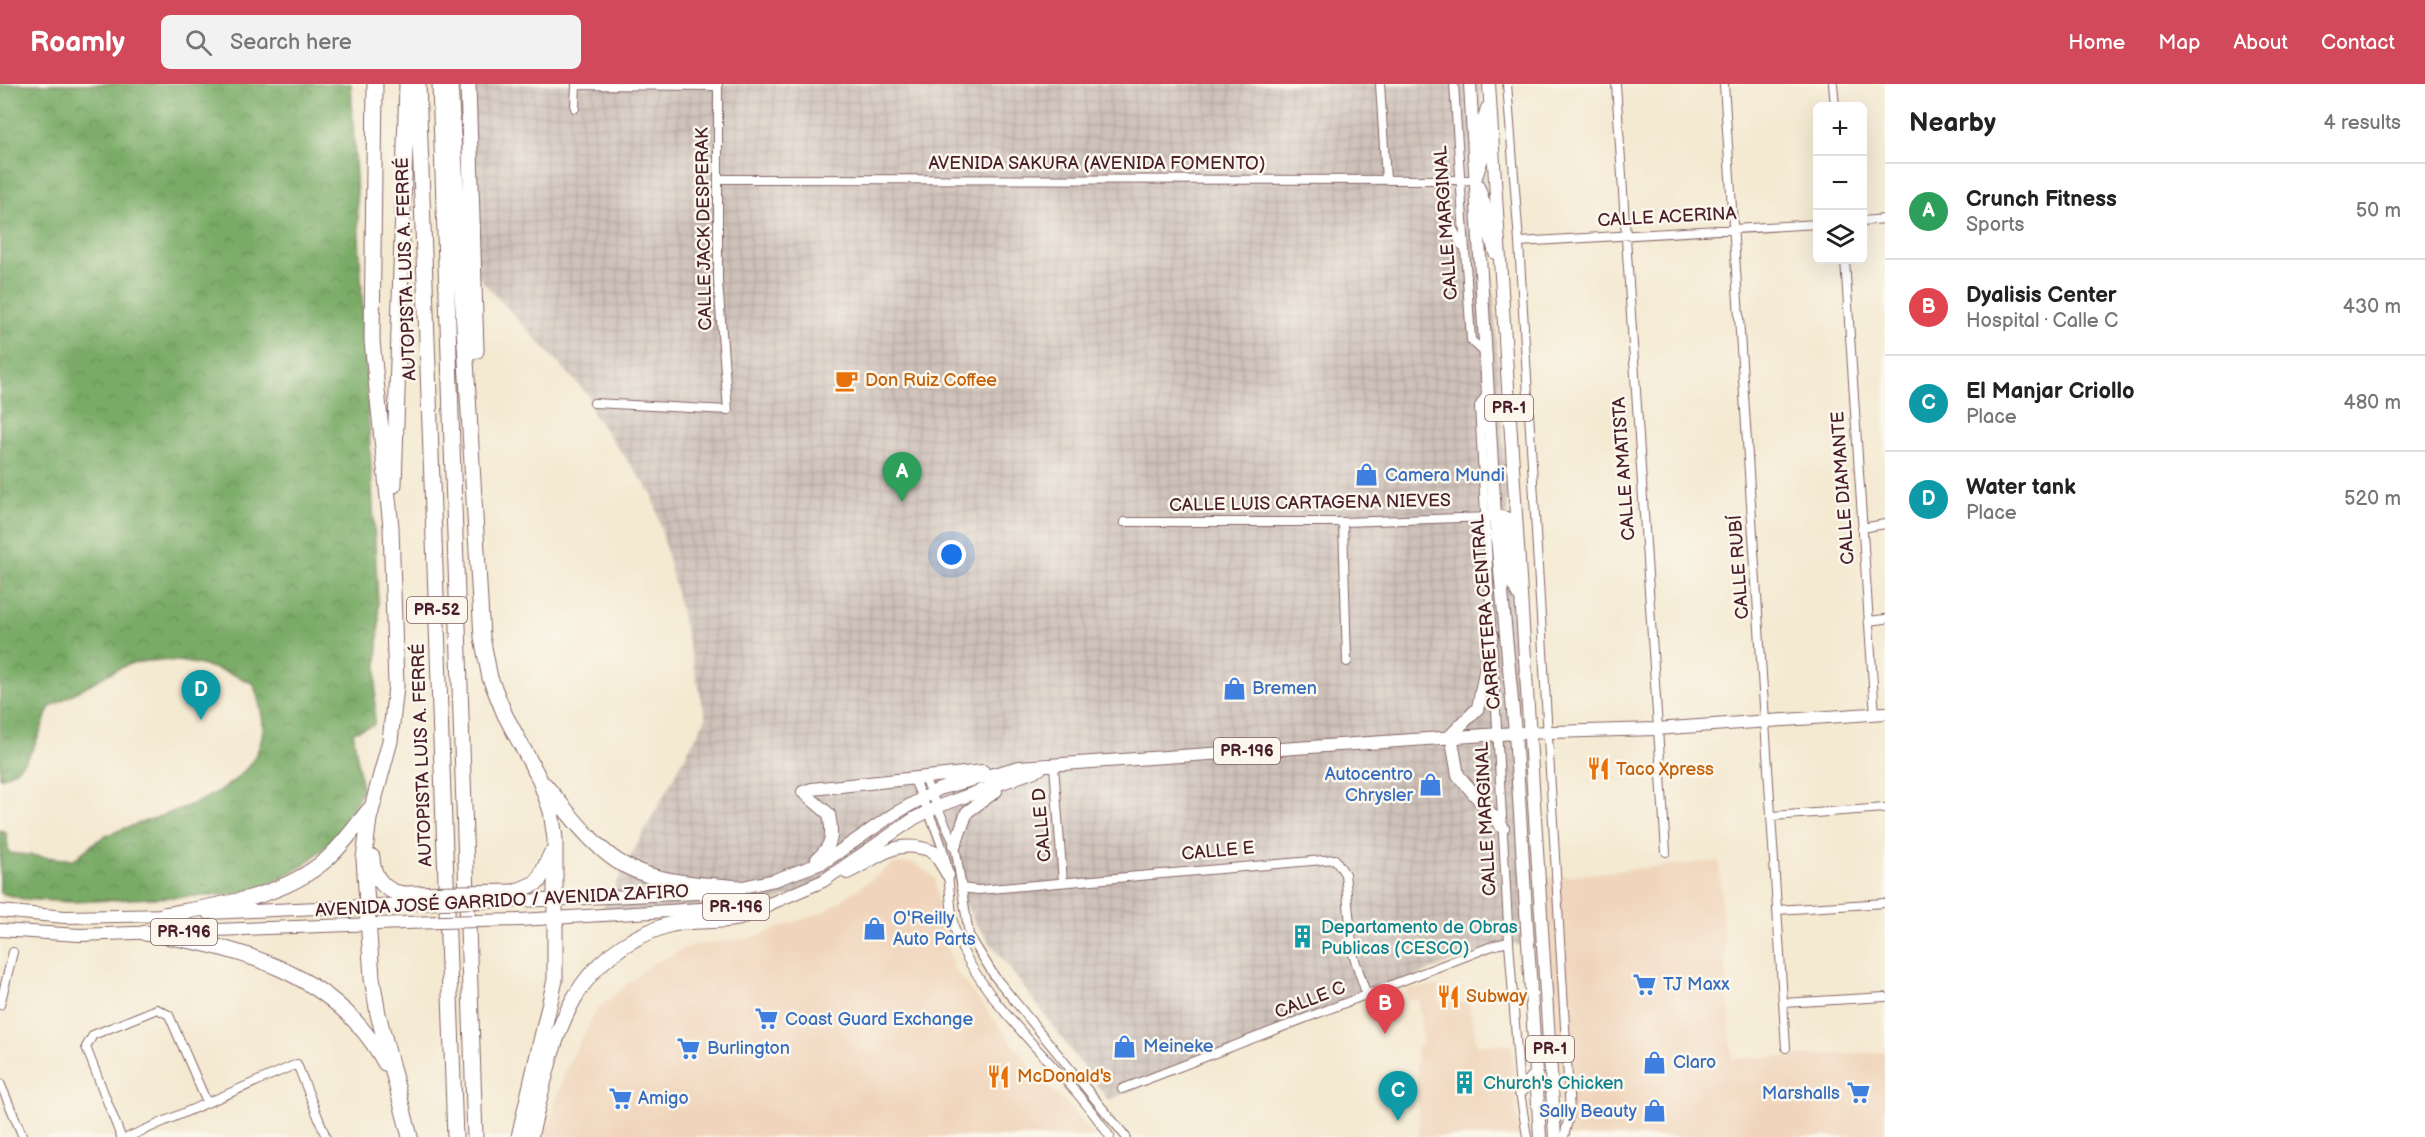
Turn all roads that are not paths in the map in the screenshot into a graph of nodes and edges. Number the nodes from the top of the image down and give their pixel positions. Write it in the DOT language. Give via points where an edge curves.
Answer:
graph roads {
  1 [pos="375,84"];
  2 [pos="407,84"];
  3 [pos="418,84"];
  4 [pos="440,84"];
  5 [pos="450,84"];
  6 [pos="468,84"];
  7 [pos="576,84"];
  8 [pos="1380,84"];
  9 [pos="1454,84"];
  10 [pos="1470,84"];
  11 [pos="1489,84"];
  12 [pos="1507,84"];
  13 [pos="1616,84"];
  14 [pos="1724,84"];
  15 [pos="1833,84"];
  16 [pos="718,85"];
  17 [pos="1490,98"];
  18 [pos="1835,102"];
  19 [pos="575,108"];
  20 [pos="719,179"];
  21 [pos="1386,180"];
  22 [pos="1437,180"];
  23 [pos="1459,180"];
  24 [pos="1475,180"];
  25 [pos="1885,219"];
  26 [pos="1867,221"];
  27 [pos="1813,224"];
  28 [pos="1733,229"];
  29 [pos="1625,236"];
  30 [pos="1519,242"];
  31 [pos="1463,250"];
  32 [pos="1845,264"];
  33 [pos="1500,269"];
  34 [pos="1485,353"];
  35 [pos="594,404"];
  36 [pos="1490,517"];
  37 [pos="476,522"];
  38 [pos="1124,522"];
  39 [pos="1343,522"];
  40 [pos="1885,524"];
  41 [pos="391,527"];
  42 [pos="1862,528"];
  43 [pos="1522,603"];
  44 [pos="1885,619"];
  45 [pos="1868,621"];
  46 [pos="1492,635"];
  47 [pos="1347,662"];
  48 [pos="1880,714"];
  49 [pos="1765,722"];
  50 [pos="1656,729"];
  51 [pos="1532,732"];
  52 [pos="1548,732"];
  53 [pos="1498,733"];
  54 [pos="1515,733"];
  55 [pos="1451,735"];
  56 [pos="1049,767"];
  57 [pos="1011,775"];
  58 [pos="918,777"];
  59 [pos="539,778"];
  60 [pos="926,795"];
  61 [pos="373,806"];
  62 [pos="1885,808"];
  63 [pos="932,810"];
  64 [pos="1772,816"];
  65 [pos="1503,828"];
  66 [pos="555,845"];
  67 [pos="955,845"];
  68 [pos="1666,852"];
  69 [pos="807,868"];
  70 [pos="948,875"];
  71 [pos="1556,877"];
  72 [pos="1540,878"];
  73 [pos="823,881"];
  74 [pos="1063,882"];
  75 [pos="740,888"];
  76 [pos="961,888"];
  77 [pos="518,896"];
  78 [pos="404,899"];
  79 [pos="555,899"];
  80 [pos="1885,903"];
  81 [pos="367,904"];
  82 [pos="767,904"];
  83 [pos="1777,910"];
  84 [pos="0,911"];
  85 [pos="164,915"];
  86 [pos="555,918"];
  87 [pos="368,926"];
  88 [pos="0,930"];
  89 [pos="145,933"];
  90 [pos="1509,942"];
  91 [pos="13,952"];
  92 [pos="1367,996"];
  93 [pos="1885,997"];
  94 [pos="1783,1003"];
  95 [pos="0,1005"];
  96 [pos="1786,1048"];
  97 [pos="1536,1074"];
  98 [pos="394,1078"];
  99 [pos="0,1083"];
  100 [pos="1122,1089"];
  101 [pos="1520,1092"];
  102 [pos="207,1103"];
  103 [pos="23,1137"];
  104 [pos="121,1137"];
  105 [pos="128,1137"];
  106 [pos="326,1137"];
  107 [pos="410,1137"];
  108 [pos="455,1137"];
  109 [pos="475,1137"];
  110 [pos="519,1137"];
  111 [pos="530,1137"];
  112 [pos="1110,1137"];
  113 [pos="1126,1137"];
  114 [pos="1527,1137"];
  115 [pos="1540,1137"];
  116 [pos="1555,1137"];
  117 [pos="1564,1137"];
  1 -- 41 [label="highway" via="372,341"];
  2 -- 41 [label="highway"];
  3 -- 108 [label="highway, AUTOPISTA LUIS A. FERRÉ / PR-52"];
  4 -- 109 [label="highway, PR-52"];
  5 -- 37 [label="highway"];
  6 -- 37 [label="highway" via="478,447"];
  7 -- 16 [label="street"];
  7 -- 19 [label="street"];
  8 -- 21 [label="street"];
  9 -- 23 [label="street, CALLE MARGINAL"];
  10 -- 24 [label="main road, CARRETERA CENTRAL / PR-1"];
  11 -- 17 [label="main road, CARRETERA CENTRAL / PR-1"];
  12 -- 30 [label="street"];
  13 -- 29 [label="street, CALLE AMATISTA"];
  14 -- 28 [label="street, CALLE RUBÍ"];
  15 -- 18 [label="street"];
  16 -- 20 [label="street, CALLE JACK DESPERAK"];
  17 -- 24 [label="main road" via="1482,124 1483,156"];
  17 -- 33 [label="main road, CARRETERA CENTRAL / PR-1"];
  20 -- 21 [label="street, AVENIDA SAKURA (AVENIDA FOMENTO)"];
  20 -- 35 [label="street, CALLE JACK DESPERAK" via="718,282 728,410"];
  21 -- 22 [label="street, AVENIDA SAKURA (AVENIDA FOMENTO)"];
  22 -- 23 [label="street, AVENIDA SAKURA (AVENIDA FOMENTO)"];
  22 -- 31 [label="street"];
  23 -- 24 [label="street, AVENIDA SAKURA (AVENIDA FOMENTO)"];
  23 -- 31 [label="street, CALLE MARGINAL"];
  24 -- 33 [label="main road" via="1487,207 1489,235"];
  24 -- 34 [label="main road, CARRETERA CENTRAL / PR-1"];
  25 -- 26 [label="street"];
  27 -- 28 [label="street, CALLE ACERINA"];
  28 -- 29 [label="street, CALLE ACERINA"];
  28 -- 49 [label="street, CALLE RUBÍ"];
  29 -- 30 [label="street, CALLE ACERINA"];
  29 -- 50 [label="street, CALLE AMATISTA"];
  30 -- 52 [label="street"];
  31 -- 34 [label="street, CALLE MARGINAL" via="1471,340"];
  32 -- 42 [label="street, CALLE DIAMANTE"];
  33 -- 43 [label="main road, CARRETERA CENTRAL / PR-1"];
  34 -- 36 [label="main road, CARRETERA CENTRAL / PR-1"];
  36 -- 39 [label="street, CALLE LUIS CARTAGENA NIEVES"];
  36 -- 43 [label="main road" via="1506,518 1510,579"];
  36 -- 46 [label="street, CALLE MARGINAL"];
  36 -- 54 [label="main road, CARRETERA CENTRAL / PR-1"];
  37 -- 59 [label="highway" via="482,637 490,678"];
  38 -- 39 [label="street, CALLE LUIS CARTAGENA NIEVES"];
  39 -- 47 [label="street"];
  40 -- 42 [label="street"];
  41 -- 61 [label="highway" via="395,713"];
  42 -- 45 [label="street, CALLE DIAMANTE"];
  43 -- 51 [label="main road, CARRETERA CENTRAL / PR-1"];
  44 -- 45 [label="street"];
  45 -- 48 [label="street, CALLE DIAMANTE"];
  46 -- 53 [label="street, CALLE MARGINAL"];
  46 -- 55 [label="main road" via="1478,708"];
  48 -- 49 [label="main road"];
  49 -- 50 [label="main road"];
  49 -- 64 [label="street, CALLE RUBÍ"];
  50 -- 52 [label="main road"];
  50 -- 68 [label="street, CALLE AMATISTA"];
  51 -- 52 [label="main road"];
  51 -- 54 [label="main road"];
  51 -- 72 [label="main road, CARRETERA CENTRAL / PR-1"];
  52 -- 71 [label="street"];
  53 -- 54 [label="main road, PR-196"];
  53 -- 55 [label="main road, AVENIDA JOSÉ GARRIDO / AVENIDA ZAFIRO / PR-196"];
  53 -- 65 [label="street, CALLE MARGINAL"];
  54 -- 97 [label="main road, CARRETERA CENTRAL / PR-1"];
  55 -- 56 [label="main road, AVENIDA JOSÉ GARRIDO / AVENIDA ZAFIRO / PR-196"];
  55 -- 65 [label="main road" via="1458,775"];
  56 -- 57 [label="main road, AVENIDA JOSÉ GARRIDO / AVENIDA ZAFIRO / PR-196"];
  56 -- 74 [label="street, CALLE D"];
  57 -- 58 [label="main road"];
  57 -- 60 [label="main road, AVENIDA JOSÉ GARRIDO / AVENIDA ZAFIRO / PR-196"];
  57 -- 63 [label="main road, AVENIDA JOSÉ GARRIDO / AVENIDA ZAFIRO / PR-196"];
  57 -- 67 [label="main road" via="967,812"];
  58 -- 60 [label="street"];
  58 -- 69 [label="main road" via="803,792 829,814 832,828 827,850"];
  59 -- 66 [label="highway" via="551,811"];
  59 -- 75 [label="highway" via="591,837 622,864 678,883"];
  60 -- 63 [label="street"];
  60 -- 69 [label="main road, AVENIDA JOSÉ GARRIDO / AVENIDA ZAFIRO / PR-196" via="824,862"];
  61 -- 78 [label="highway" via="372,865 376,878"];
  61 -- 81 [label="highway" via="364,859"];
  61 -- 85 [label="highway" via="342,844 311,872 240,902"];
  62 -- 64 [label="street"];
  63 -- 67 [label="street"];
  63 -- 70 [label="street"];
  63 -- 73 [label="main road, AVENIDA JOSÉ GARRIDO / AVENIDA ZAFIRO / PR-196"];
  64 -- 83 [label="street, CALLE RUBÍ"];
  65 -- 90 [label="street, CALLE MARGINAL"];
  66 -- 77 [label="highway" via="538,882"];
  66 -- 79 [label="highway"];
  67 -- 76 [label="street"];
  69 -- 75 [label="main road, AVENIDA JOSÉ GARRIDO / AVENIDA ZAFIRO / PR-196"];
  70 -- 73 [label="main road" via="934,852 908,845"];
  70 -- 112 [label="street" via="954,924 962,949 978,977 1090,1107"];
  71 -- 72 [label="street"];
  71 -- 117 [label="street" via="1570,1112"];
  72 -- 116 [label="main road, CARRETERA CENTRAL / PR-1"];
  73 -- 82 [label="main road, AVENIDA JOSÉ GARRIDO / AVENIDA ZAFIRO / PR-196"];
  74 -- 76 [label="street, CALLE E"];
  74 -- 92 [label="street, CALLE E" via="1335,859 1345,874 1353,954"];
  75 -- 79 [label="main road, AVENIDA JOSÉ GARRIDO / AVENIDA ZAFIRO / PR-196"];
  76 -- 113 [label="street" via="969,935 983,960"];
  77 -- 78 [label="highway, bridge"];
  77 -- 79 [label="main road, AVENIDA JOSÉ GARRIDO / AVENIDA ZAFIRO / PR-196"];
  78 -- 81 [label="main road, AVENIDA JOSÉ GARRIDO / AVENIDA ZAFIRO / PR-196"];
  79 -- 86 [label="highway"];
  80 -- 83 [label="street"];
  81 -- 85 [label="main road, AVENIDA JOSÉ GARRIDO / AVENIDA ZAFIRO / PR-196"];
  81 -- 87 [label="highway"];
  82 -- 86 [label="main road, AVENIDA JOSÉ GARRIDO / AVENIDA ZAFIRO / PR-196"];
  82 -- 111 [label="highway" via="739,917 666,926 611,955 574,994 564,1013"];
  83 -- 94 [label="street, CALLE RUBÍ"];
  84 -- 85 [label="main road, AVENIDA JOSÉ GARRIDO / AVENIDA ZAFIRO / PR-196" via="65,917"];
  86 -- 87 [label="main road, AVENIDA JOSÉ GARRIDO / AVENIDA ZAFIRO / PR-196, bridge"];
  86 -- 110 [label="highway" via="557,956 552,1000"];
  87 -- 89 [label="main road, AVENIDA JOSÉ GARRIDO / AVENIDA ZAFIRO / PR-196"];
  87 -- 98 [label="highway" via="375,996"];
  88 -- 89 [label="main road, AVENIDA JOSÉ GARRIDO / AVENIDA ZAFIRO / PR-196" via="79,935"];
  89 -- 98 [label="highway" via="197,940 246,953 316,987 368,1035"];
  90 -- 92 [label="street, CALLE C"];
  90 -- 101 [label="street, CALLE MARGINAL"];
  91 -- 95 [label="street"];
  92 -- 100 [label="street, CALLE C"];
  93 -- 94 [label="street"];
  94 -- 96 [label="street, CALLE RUBÍ"];
  97 -- 101 [label="main road"];
  97 -- 115 [label="main road, CARRETERA CENTRAL / PR-1"];
  98 -- 107 [label="highway"];
  99 -- 103 [label="street"];
  101 -- 114 [label="street, CALLE MARGINAL"];
  102 -- 104 [label="street" via="169,1015 157,1009 141,1014 93,1035 86,1047"];
  102 -- 105 [label="street"];
  102 -- 106 [label="street" via="297,1064"];
}
